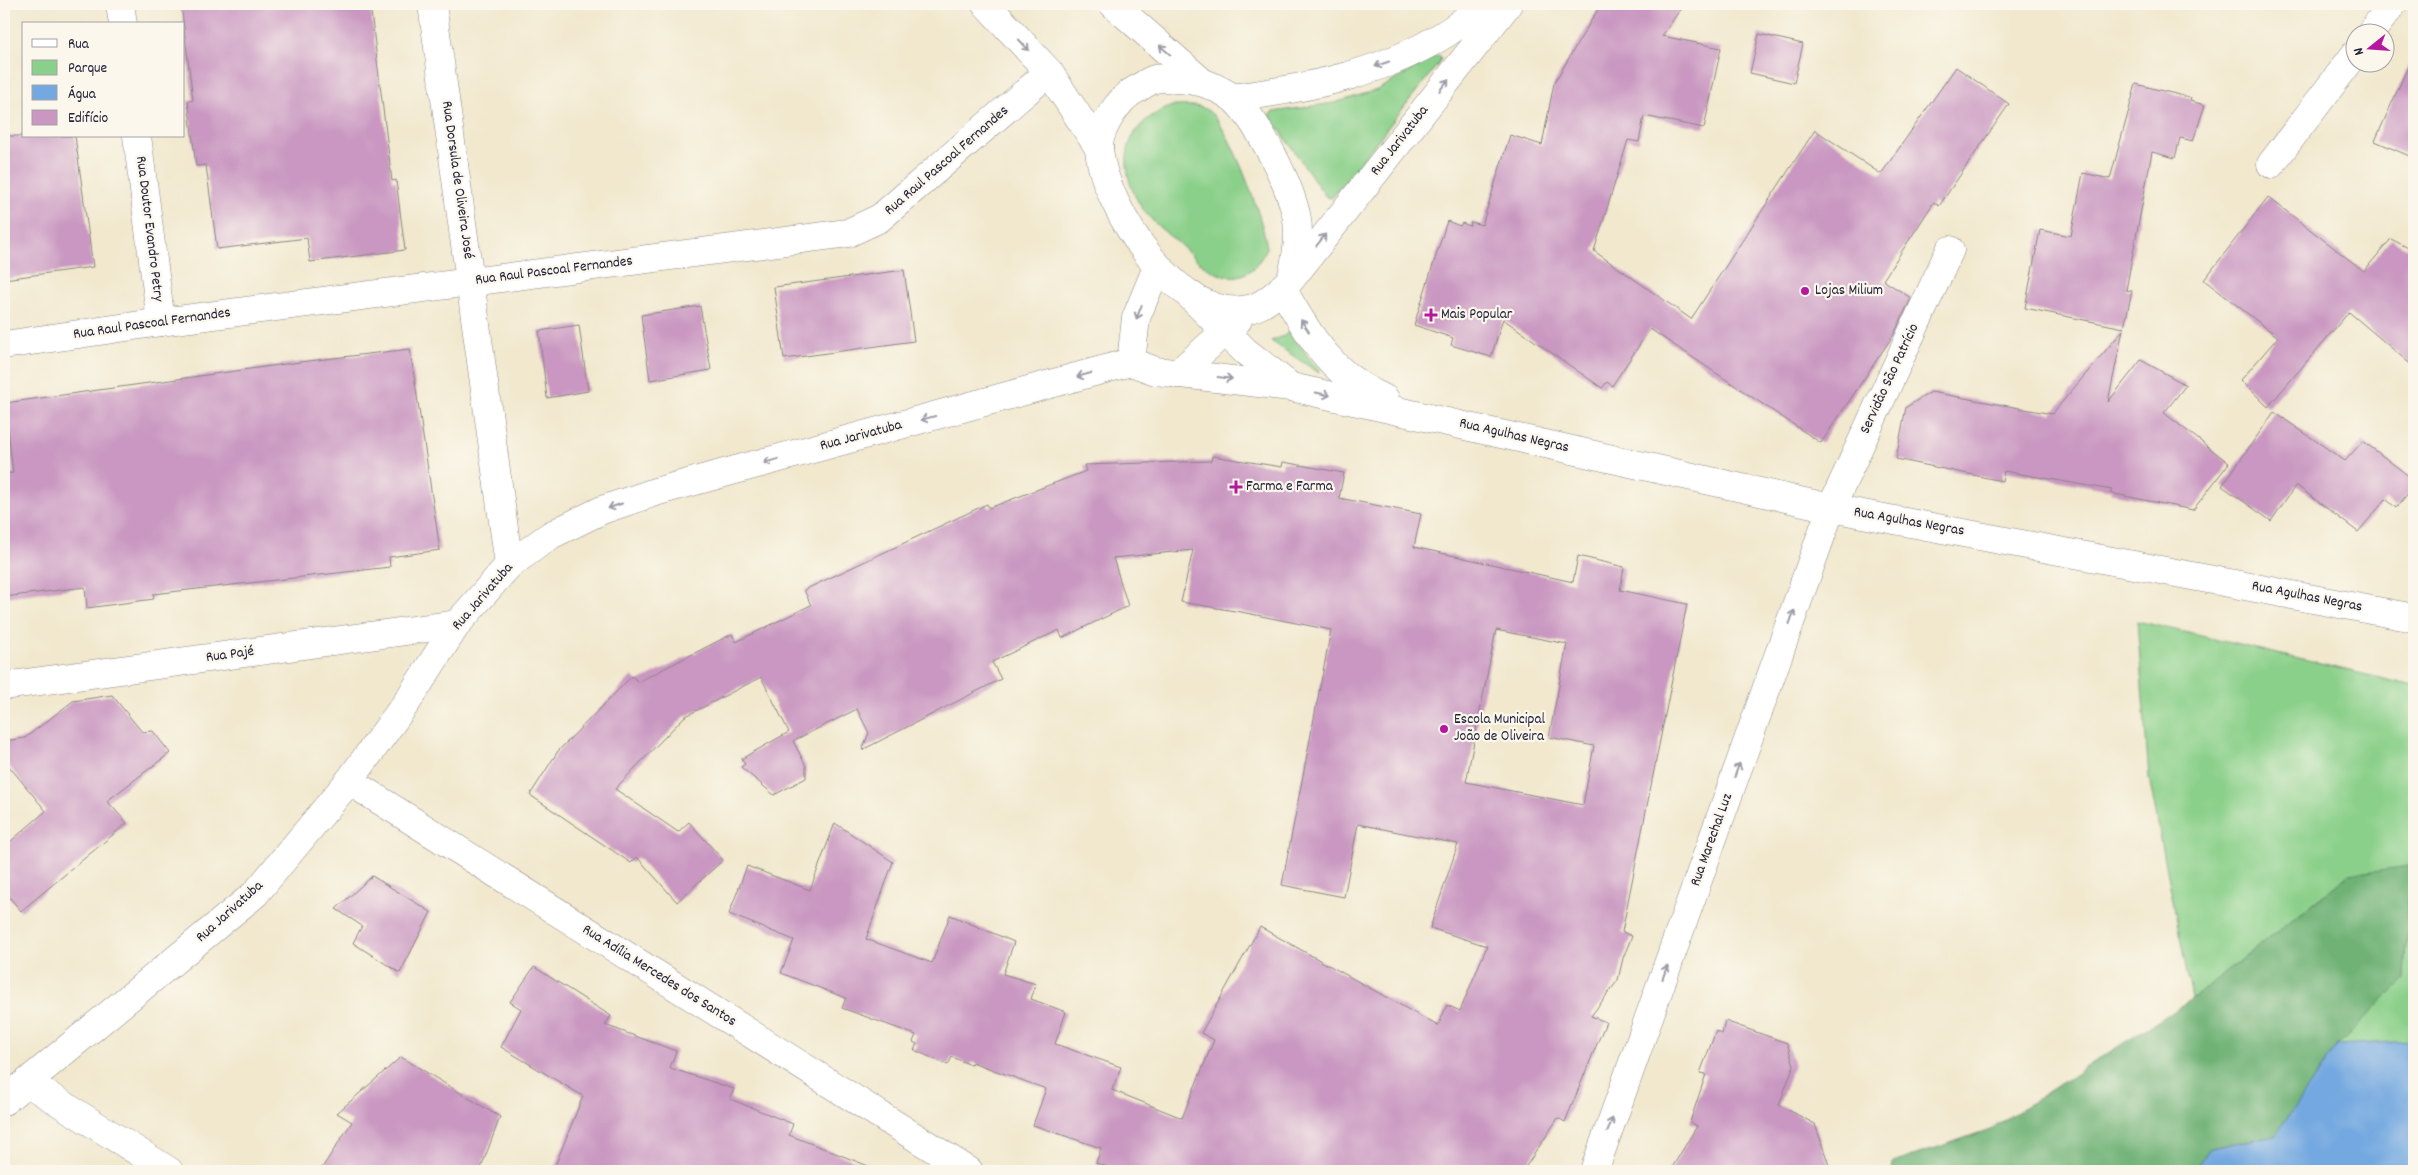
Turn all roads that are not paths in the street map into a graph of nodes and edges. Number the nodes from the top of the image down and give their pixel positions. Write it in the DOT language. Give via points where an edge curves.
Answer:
graph roads {
  1 [pos="120,4"];
  2 [pos="432,4"];
  3 [pos="986,4"];
  4 [pos="1114,4"];
  5 [pos="1483,4"];
  6 [pos="1508,4"];
  7 [pos="2393,4"];
  8 [pos="123,22"];
  9 [pos="2379,22"];
  10 [pos="2346,66"];
  11 [pos="1049,72"];
  12 [pos="1202,82"];
  13 [pos="1233,98"];
  14 [pos="137,138"];
  15 [pos="1099,148"];
  16 [pos="2271,164"];
  17 [pos="1950,250"];
  18 [pos="1157,267"];
  19 [pos="471,282"];
  20 [pos="1287,283"];
  21 [pos="1184,290"];
  22 [pos="1249,309"];
  23 [pos="161,322"];
  24 [pos="1225,332"];
  25 [pos="4,345"];
  26 [pos="1131,362"];
  27 [pos="1177,374"];
  28 [pos="1291,387"];
  29 [pos="1408,412"];
  30 [pos="1831,508"];
  31 [pos="509,565"];
  32 [pos="2414,618"];
  33 [pos="457,624"];
  34 [pos="4,686"];
  35 [pos="349,780"];
  36 [pos="28,1083"];
  37 [pos="4,1101"];
  38 [pos="169,1171"];
  39 [pos="969,1171"];
  40 [pos="1594,1171"];
  1 -- 8 [label="main road"];
  2 -- 19 [label="main road, Rua Dorsula de Oliveira José"];
  3 -- 11 [label="main road, one-way"];
  12 -- 4 [label="main road, one-way"];
  5 -- 13 [label="main road, one-way" via="1457,26 1401,58 1339,78"];
  20 -- 6 [label="main road, Rua Jarivatuba, one-way"];
  7 -- 9 [label="main road"];
  10 -- 16 [label="main road"];
  11 -- 15 [label="main road"];
  11 -- 19 [label="main road, Rua Raul Pascoal Fernandes" via="894,207 880,218 848,233"];
  12 -- 13 [label="main road"];
  12 -- 15 [label="main road" via="1156,79 1124,96 1108,119"];
  13 -- 20 [label="main road" via="1258,130 1282,176 1297,219 1297,255"];
  14 -- 23 [label="main road, Rua Doutor Evandro Petry"];
  15 -- 18 [label="main road" via="1112,196 1136,239"];
  17 -- 30 [label="main road, Servidão São Patrício"];
  18 -- 21 [label="main road"];
  18 -- 26 [label="main road, one-way" via="1136,318"];
  19 -- 23 [label="main road, Rua Raul Pascoal Fernandes"];
  19 -- 31 [label="main road, Rua Dorsula de Oliveira José"];
  20 -- 22 [label="main road, Rua Jarivatuba" via="1271,299"];
  29 -- 20 [label="main road, Rua Agulhas Negras, one-way" via="1356,384 1335,365 1315,341"];
  21 -- 22 [label="main road" via="1221,310"];
  21 -- 24 [label="main road, Rua Agulhas Negras"];
  22 -- 24 [label="main road"];
  23 -- 25 [label="main road, Rua Raul Pascoal Fernandes"];
  24 -- 27 [label="main road"];
  24 -- 28 [label="main road, Rua Agulhas Negras" via="1245,352"];
  26 -- 27 [label="main road"];
  26 -- 31 [label="main road, Rua Jarivatuba, one-way" via="655,492 602,510 552,535"];
  27 -- 28 [label="main road, Rua Agulhas Negras, one-way"];
  28 -- 29 [label="main road, Rua Agulhas Negras, one-way"];
  29 -- 30 [label="main road, Rua Agulhas Negras"];
  30 -- 32 [label="main road, Rua Agulhas Negras"];
  40 -- 30 [label="main road, Rua Marechal Luz, one-way"];
  31 -- 33 [label="main road, Rua Jarivatuba"];
  33 -- 34 [label="main road, Rua Pajé"];
  33 -- 35 [label="main road, Rua Jarivatuba" via="407,702"];
  35 -- 36 [label="main road, Rua Jarivatuba" via="255,894"];
  35 -- 39 [label="main road, Rua Adília Mercedes dos Santos"];
  36 -- 37 [label="main road, Rua Jarivatuba"];
  36 -- 38 [label="main road"];
}
